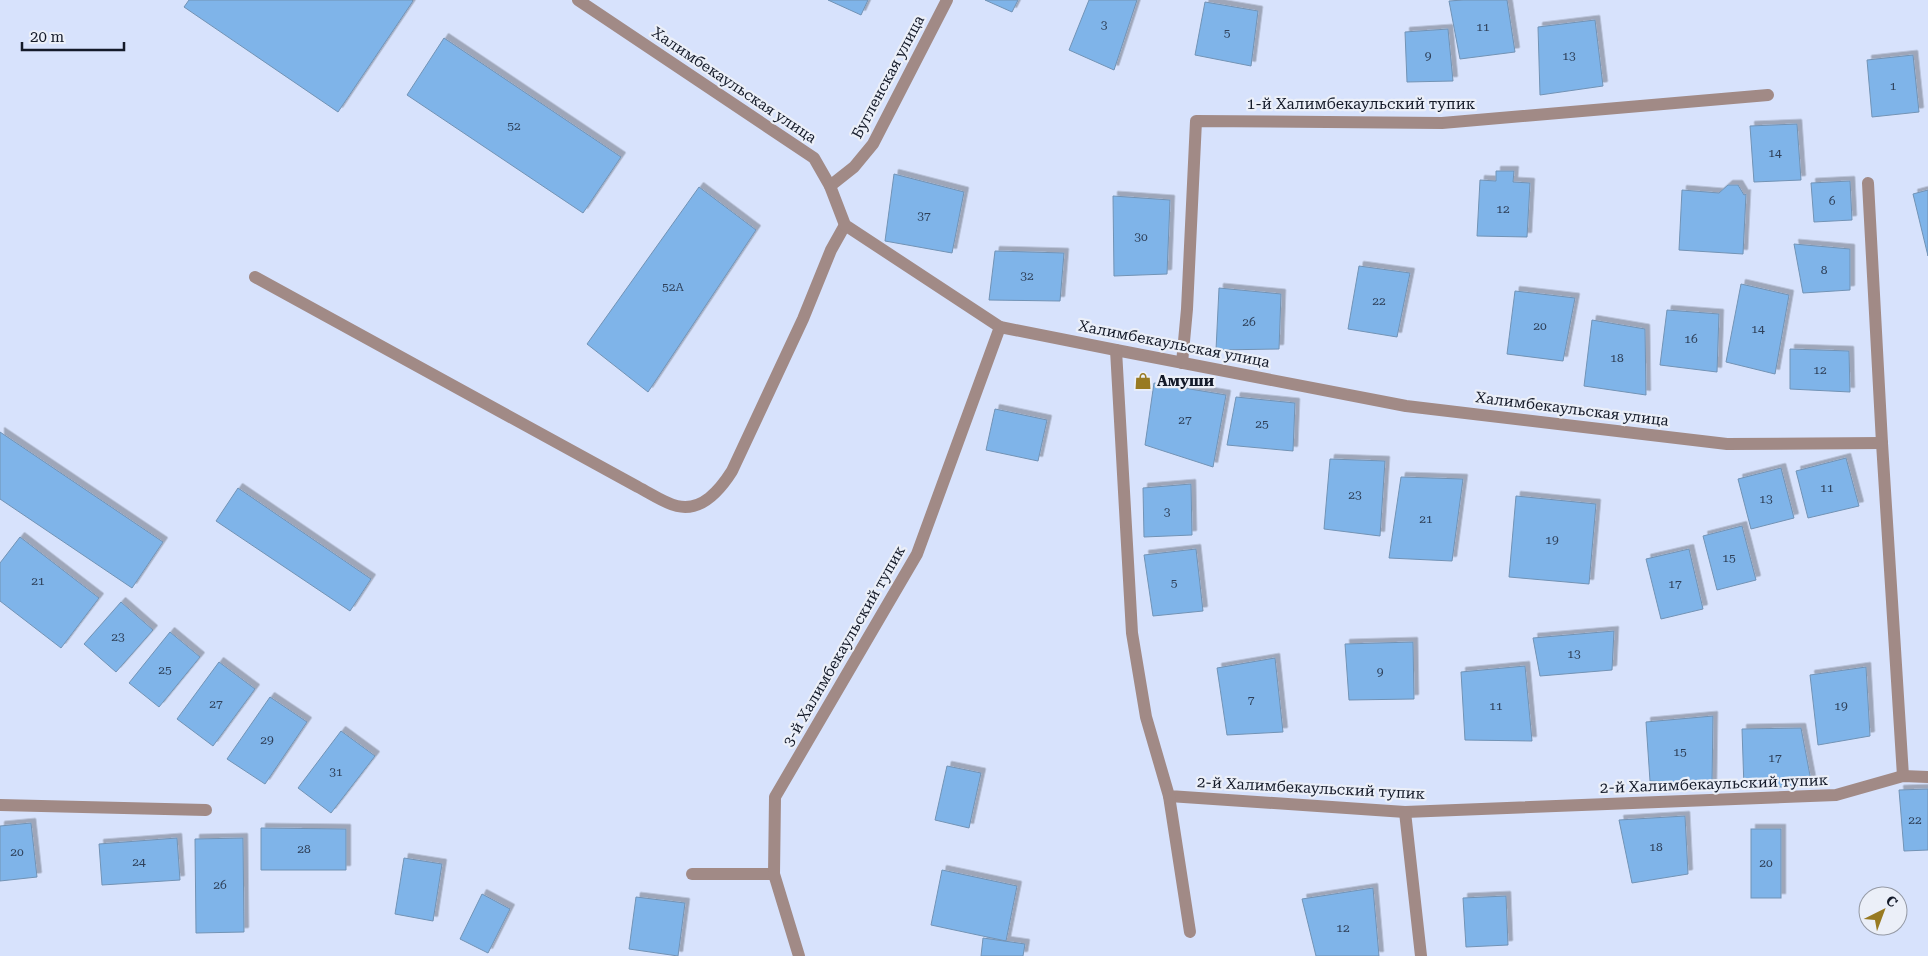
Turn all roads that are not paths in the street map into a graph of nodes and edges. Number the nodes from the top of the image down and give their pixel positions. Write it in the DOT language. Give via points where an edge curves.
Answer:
graph roads {
  1 [pos="578,0"];
  2 [pos="947,0"];
  3 [pos="1768,95"];
  4 [pos="1868,183"];
  5 [pos="830,186"];
  6 [pos="845,225"];
  7 [pos="254,277"];
  8 [pos="1000,327"];
  9 [pos="1116,350"];
  10 [pos="1182,362"];
  11 [pos="1882,443"];
  12 [pos="1903,776"];
  13 [pos="1928,777"];
  14 [pos="1169,796"];
  15 [pos="0,805"];
  16 [pos="206,810"];
  17 [pos="1405,812"];
  18 [pos="692,874"];
  19 [pos="774,874"];
  20 [pos="1190,932"];
  21 [pos="799,956"];
  22 [pos="1421,956"];
  1 -- 5 [label="street, Халимбекаульская улица" via="814,158"];
  2 -- 5 [label="street, Бугленская улица" via="873,144 854,167"];
  3 -- 10 [label="street, 1-й Халимбекаульский тупик" via="1442,123 1196,121"];
  4 -- 11 [label="street"];
  5 -- 6 [label="street, Халимбекаульская улица"];
  6 -- 7 [label="street" via="732,471 718,492 701,504 677,506 638,487"];
  6 -- 8 [label="street, Халимбекаульская улица"];
  8 -- 9 [label="street, Халимбекаульская улица"];
  8 -- 19 [label="street, 3-й Халимбекаульский тупик" via="917,554 775,797"];
  9 -- 10 [label="street, Халимбекаульская улица"];
  9 -- 14 [label="street" via="1132,633 1146,717"];
  10 -- 11 [label="street, Халимбекаульская улица" via="1406,406 1727,444"];
  11 -- 12 [label="street"];
  12 -- 13 [label="street, 2-й Халимбекаульский тупик"];
  12 -- 17 [label="street, 2-й Халимбекаульский тупик" via="1836,795"];
  14 -- 17 [label="street, 2-й Халимбекаульский тупик"];
  14 -- 20 [label="street"];
  15 -- 16 [label="street"];
  17 -- 22 [label="street"];
  18 -- 19 [label="street"];
  19 -- 21 [label="street, 3-й Халимбекаульский тупик"];
}
